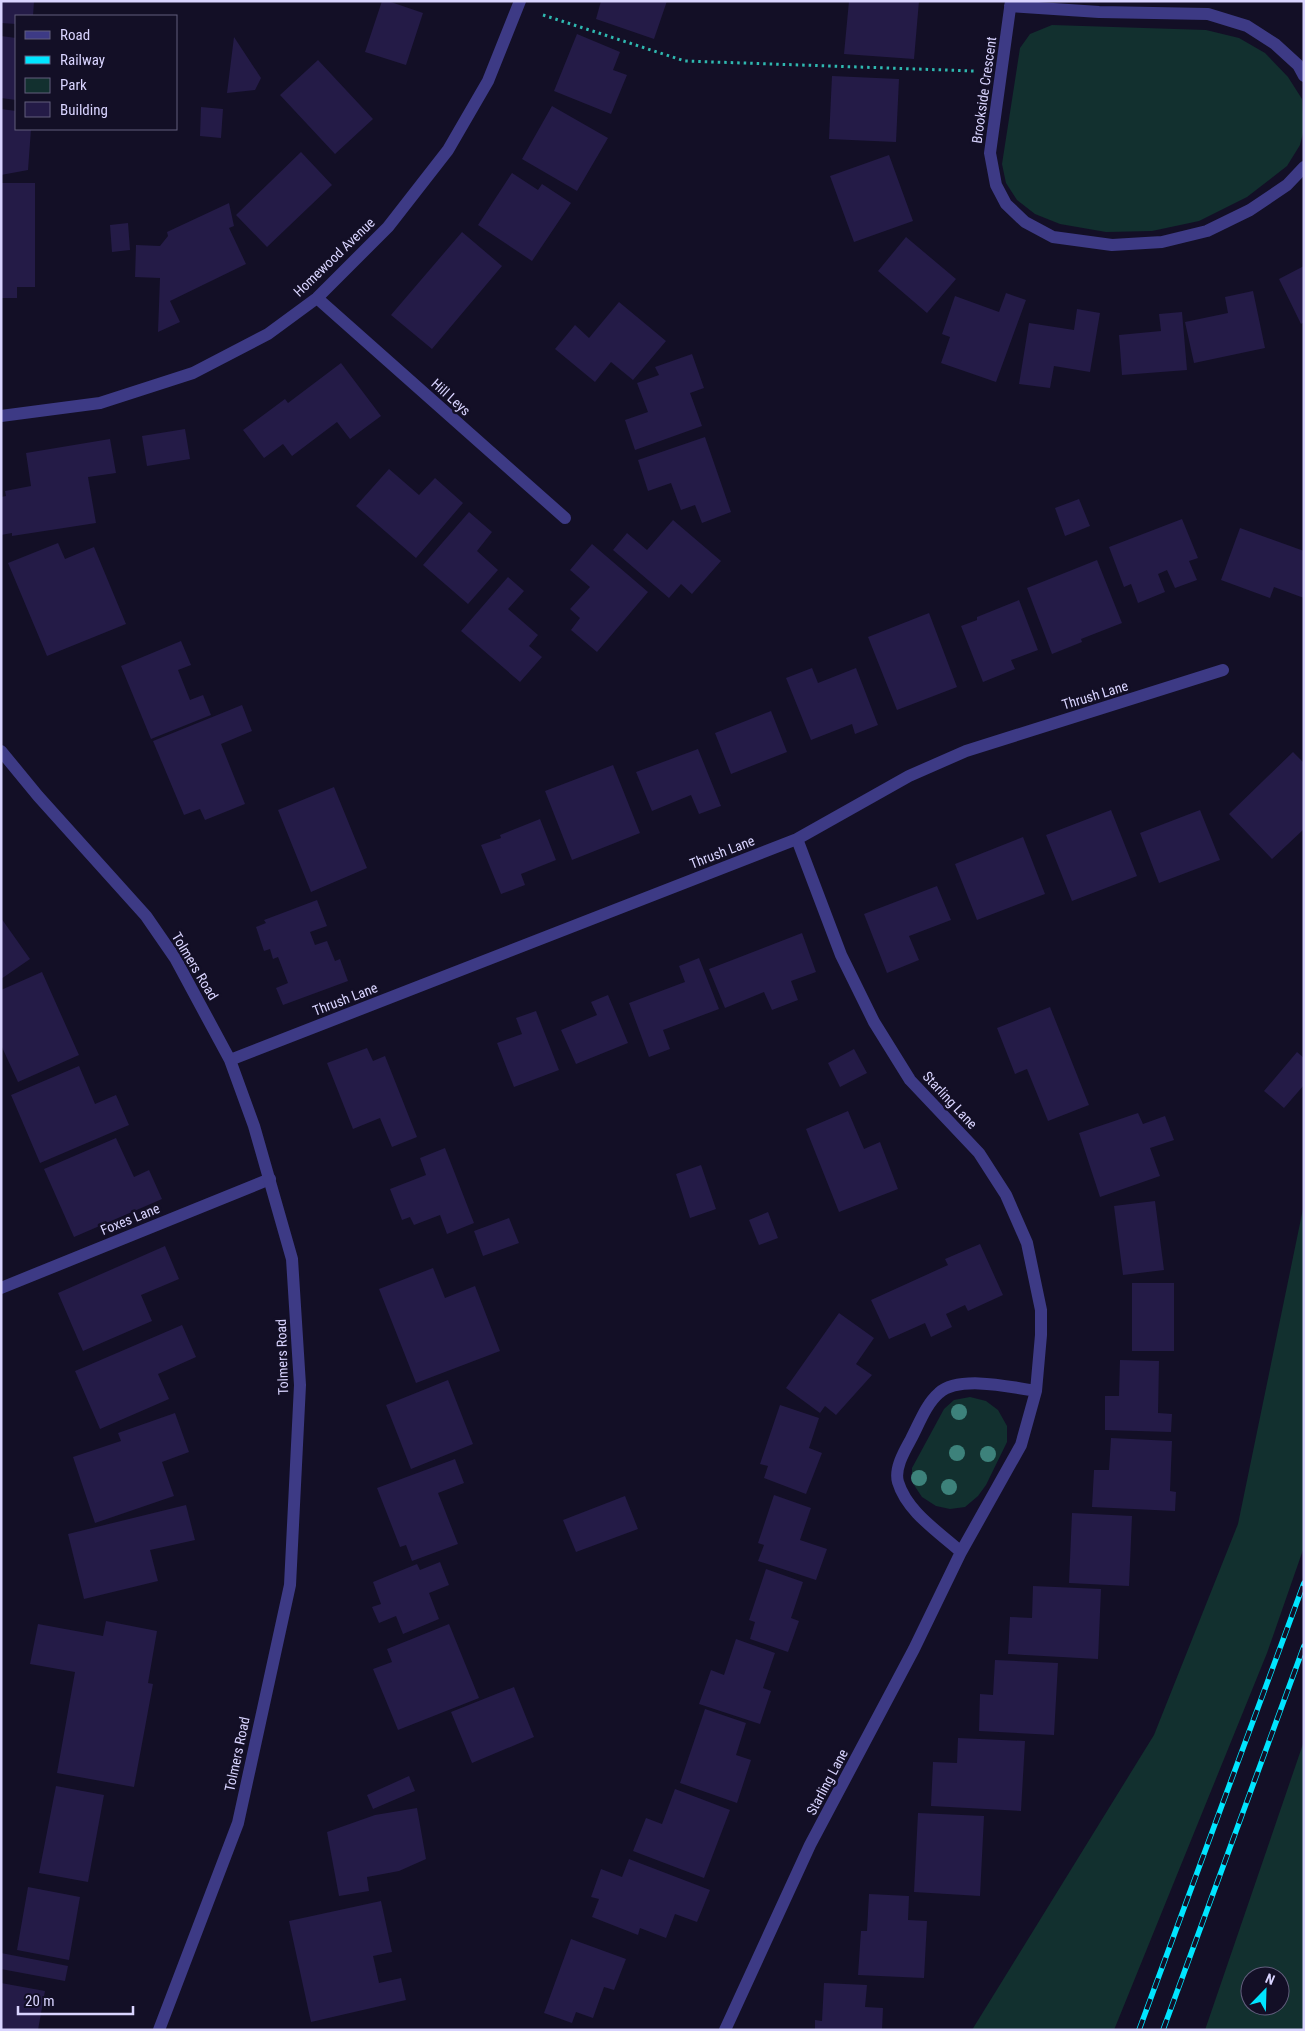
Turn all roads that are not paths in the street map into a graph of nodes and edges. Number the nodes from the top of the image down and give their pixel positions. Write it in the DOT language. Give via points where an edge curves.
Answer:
graph roads {
  1 [pos="519,4"];
  2 [pos="1010,4"];
  3 [pos="1304,76"];
  4 [pos="1304,167"];
  5 [pos="317,298"];
  6 [pos="1,416"];
  7 [pos="565,518"];
  8 [pos="1223,670"];
  9 [pos="1,751"];
  10 [pos="797,838"];
  11 [pos="230,1060"];
  12 [pos="270,1179"];
  13 [pos="1,1288"];
  14 [pos="1036,1391"];
  15 [pos="961,1552"];
  16 [pos="159,2030"];
  17 [pos="725,2030"];
  1 -- 5 [label="street, Homewood Avenue" via="488,81 448,150 388,227"];
  2 -- 3 [label="street, Brookside Crescent" via="1099,12 1208,14 1247,26 1275,44 1298,65"];
  2 -- 4 [label="street, Brookside Crescent" via="990,153 996,185 1006,204 1025,222 1053,237 1112,245 1162,242 1207,231 1250,210 1287,185"];
  5 -- 6 [label="street, Homewood Avenue" via="268,334 193,373 100,403"];
  5 -- 7 [label="street, Hill Leys"];
  8 -- 10 [label="street, Thrush Lane" via="966,751 909,776"];
  9 -- 11 [label="street, Tolmers Road" via="146,916 175,958"];
  10 -- 11 [label="street, Thrush Lane"];
  10 -- 14 [label="street, Starling Lane" via="841,955 874,1022 910,1080 979,1153 1006,1195 1027,1243 1041,1310"];
  11 -- 12 [label="street, Tolmers Road"];
  12 -- 13 [label="street, Foxes Lane"];
  12 -- 16 [label="street, Tolmers Road" via="292,1260 300,1385 290,1585 238,1823"];
  14 -- 15 [label="street, Starling Lane" via="1021,1445"];
  14 -- 15 [label="street" via="963,1383 939,1392 901,1459 897,1480 907,1502"];
  15 -- 17 [label="street, Starling Lane" via="914,1649 810,1845"];
}
